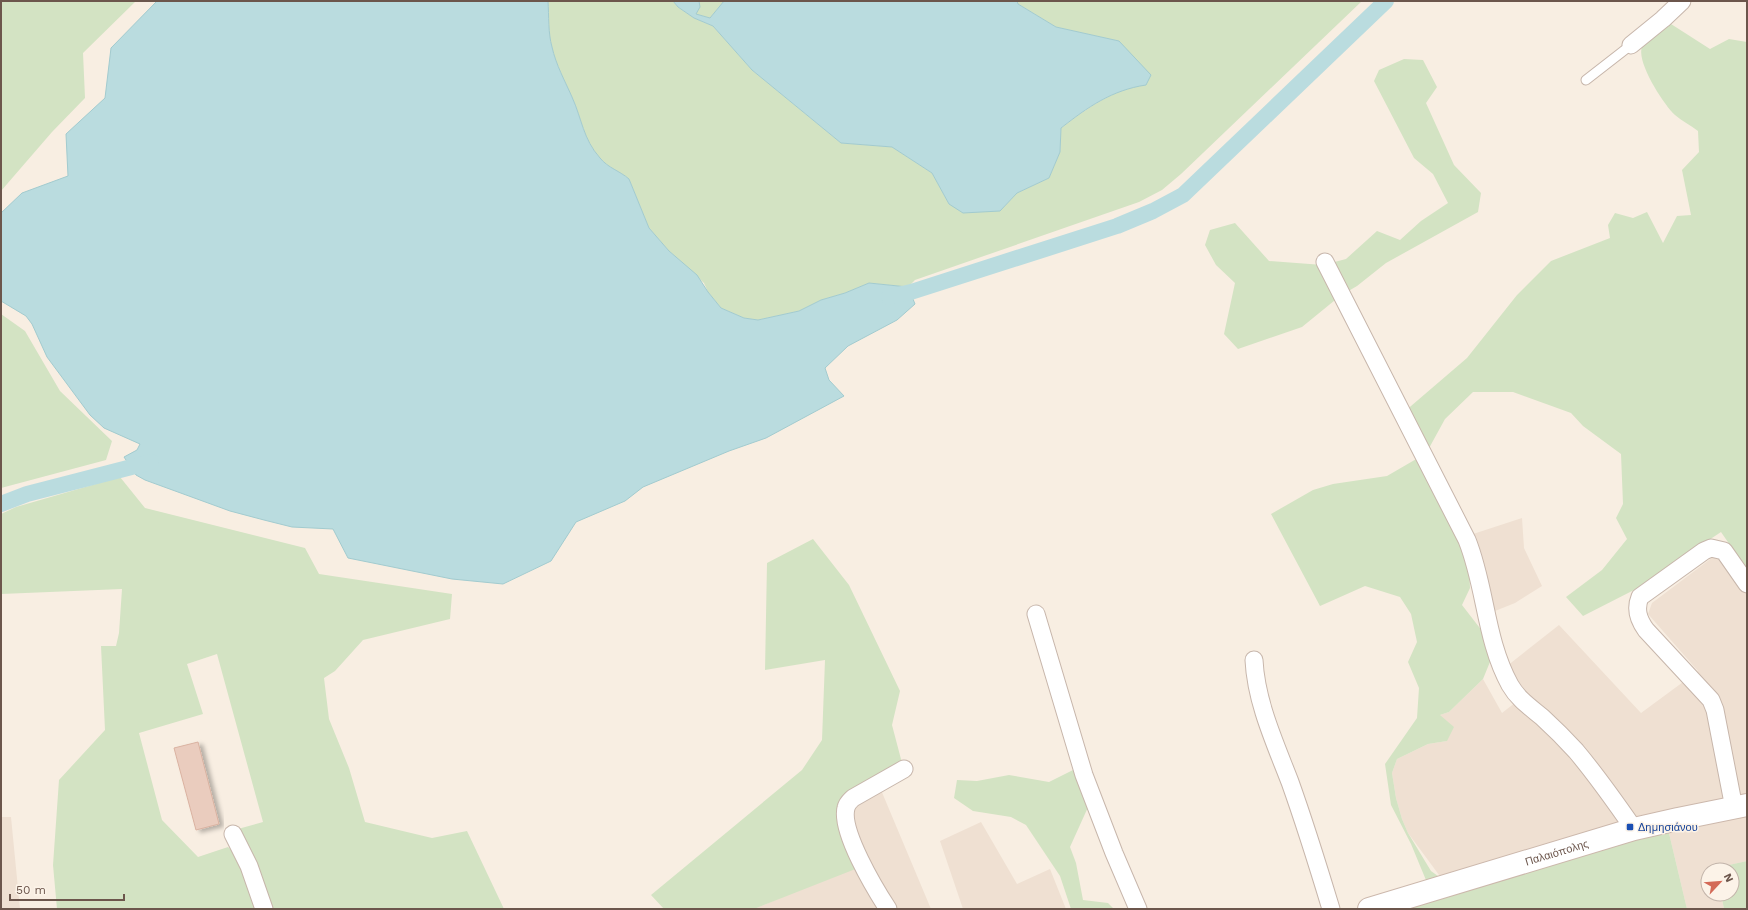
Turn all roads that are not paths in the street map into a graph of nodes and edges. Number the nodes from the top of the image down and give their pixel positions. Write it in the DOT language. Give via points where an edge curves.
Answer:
graph roads {
  1 [pos="1682,1"];
  2 [pos="1631,45"];
  3 [pos="1586,80"];
  4 [pos="1325,262"];
  5 [pos="1747,584"];
  6 [pos="1036,614"];
  7 [pos="1254,660"];
  8 [pos="904,769"];
  9 [pos="1740,807"];
  10 [pos="1634,829"];
  11 [pos="233,834"];
  12 [pos="264,909"];
  13 [pos="888,909"];
  14 [pos="1138,909"];
  15 [pos="1331,909"];
  16 [pos="1369,909"];
  1 -- 2 [label="street"];
  2 -- 3 [label="lane"];
  4 -- 10 [label="street" via="1467,540 1499,662 1511,686 1524,703 1576,751"];
  5 -- 9 [label="street" via="1724,551 1711,548 1640,597 1637,604 1637,614 1646,630 1711,700"];
  6 -- 14 [label="street" via="1084,776"];
  7 -- 15 [label="street" via="1264,711 1308,832"];
  8 -- 13 [label="street" via="853,798 847,804 845,812 853,847"];
  9 -- 10 [label="main road, Παλαιόπολης"];
  10 -- 16 [label="main road, Παλαιόπολης"];
  11 -- 12 [label="street" via="249,866"];
}
